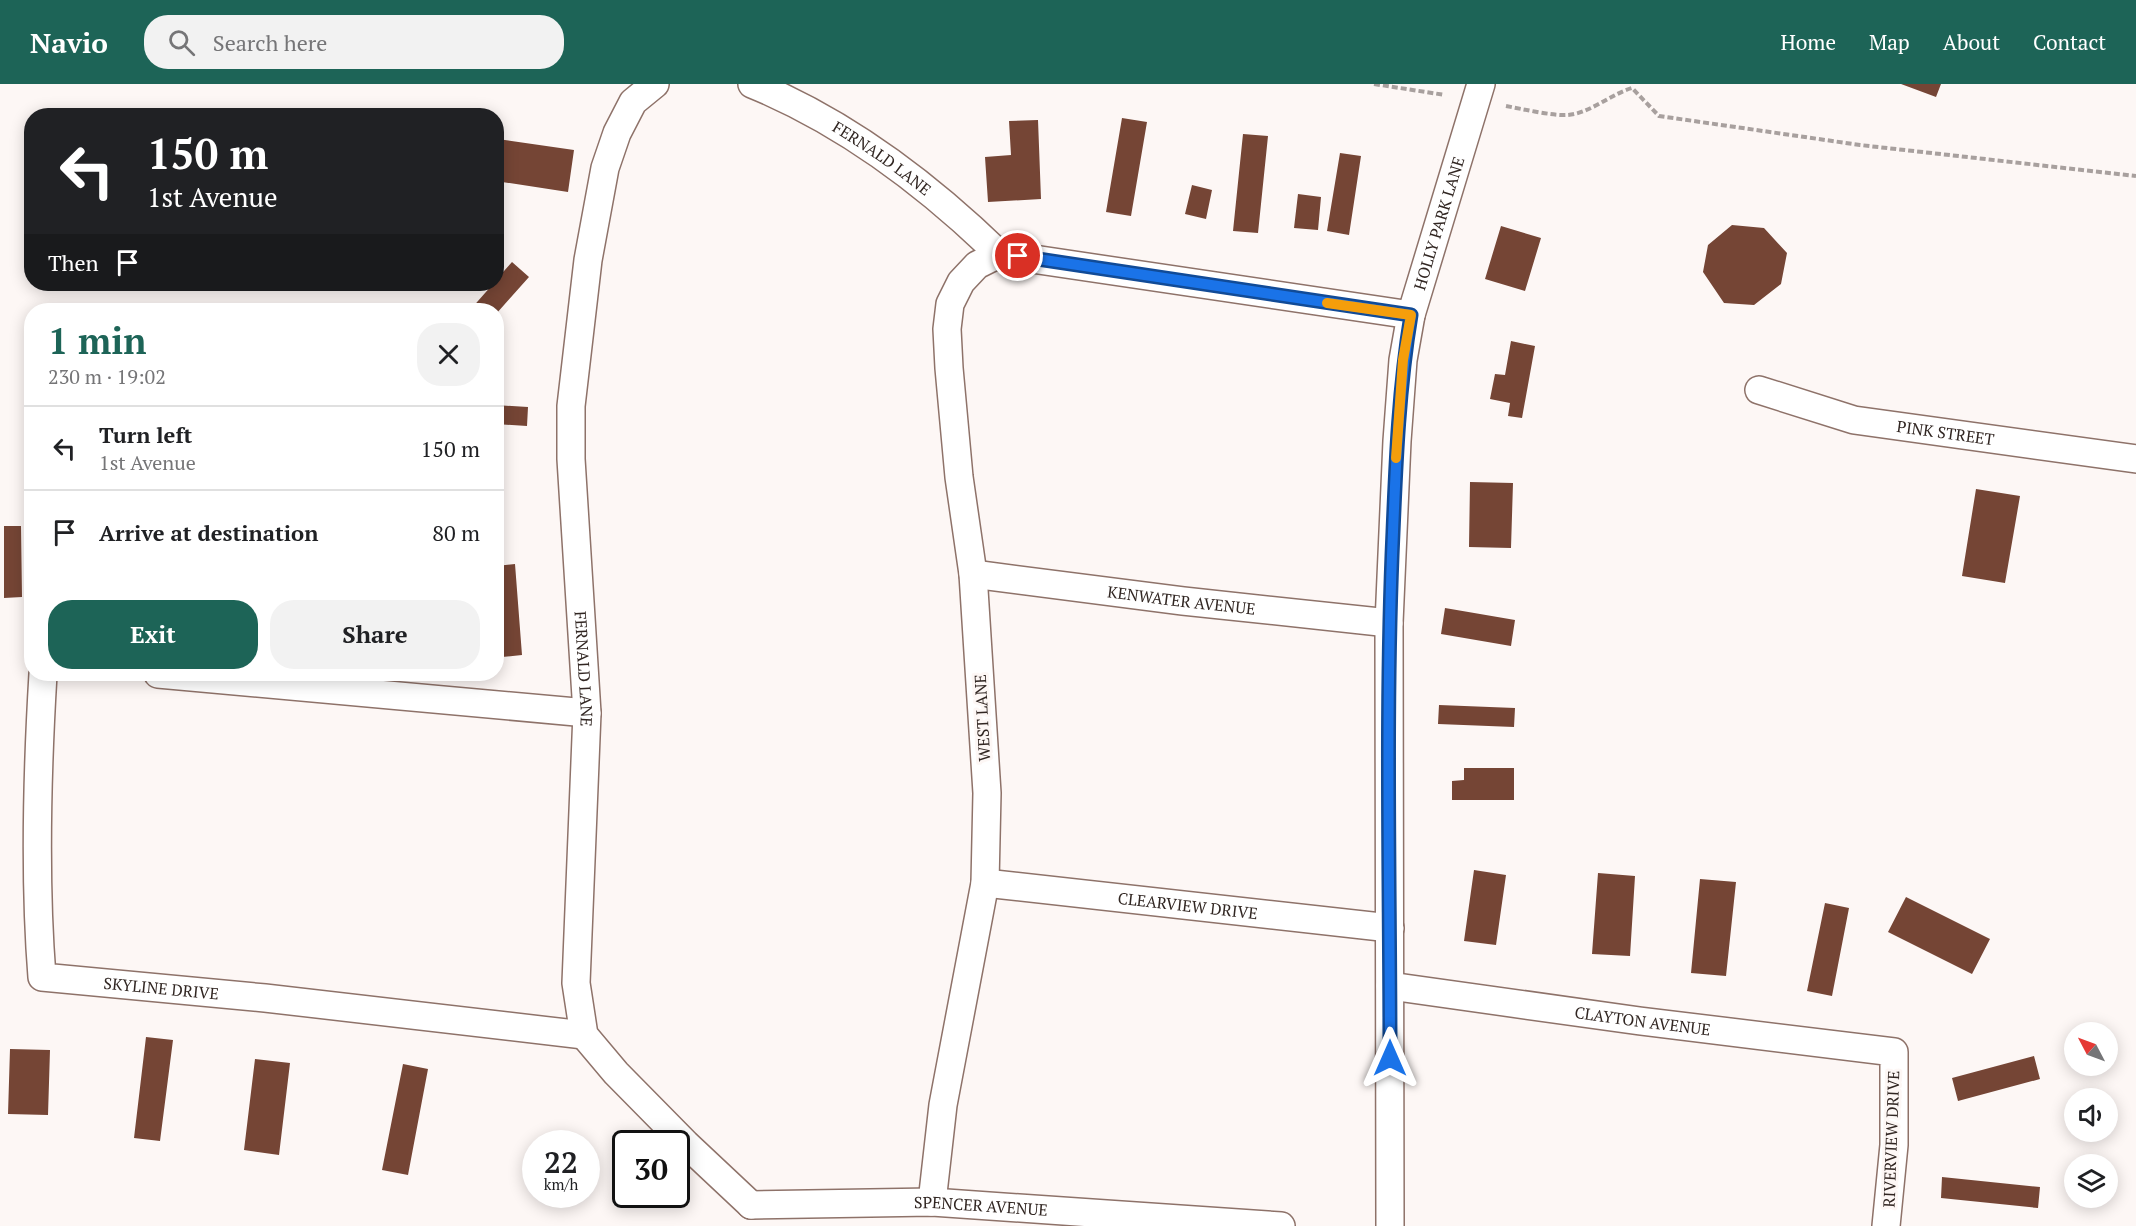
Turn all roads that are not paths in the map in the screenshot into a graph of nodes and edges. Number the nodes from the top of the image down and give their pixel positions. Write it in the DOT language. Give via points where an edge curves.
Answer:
graph roads {
  1 [pos="655,84"];
  2 [pos="752,84"];
  3 [pos="1481,84"];
  4 [pos="999,254"];
  5 [pos="1411,315"];
  6 [pos="1759,390"];
  7 [pos="2136,459"];
  8 [pos="973,574"];
  9 [pos="1389,622"];
  10 [pos="43,681"];
  11 [pos="235,681"];
  12 [pos="587,713"];
  13 [pos="985,883"];
  14 [pos="1390,928"];
  15 [pos="1390,986"];
  16 [pos="584,1035"];
  17 [pos="1894,1052"];
  18 [pos="932,1202"];
  19 [pos="746,1215"];
  20 [pos="1281,1226"];
  21 [pos="1390,1226"];
  22 [pos="1886,1226"];
  1 -- 12 [label="street, FERNALD LANE" via="633,102 605,168 588,260 571,406"];
  2 -- 4 [label="street, FERNALD LANE" via="838,128 903,171 959,215"];
  3 -- 5 [label="street, HOLLY PARK LANE"];
  4 -- 5 [label="street"];
  4 -- 8 [label="street, WEST LANE" via="977,265 961,282 950,304 947,329 959,477"];
  5 -- 9 [label="street, HOLLY PARK LANE" via="1397,441"];
  6 -- 7 [label="street, PINK STREET" via="1854,420"];
  8 -- 9 [label="street, KENWATER AVENUE"];
  8 -- 13 [label="street, WEST LANE" via="987,793"];
  9 -- 14 [label="street, HOLLY PARK LANE"];
  10 -- 16 [label="street, SKYLINE DRIVE" via="37,916 42,977"];
  11 -- 12 [label="street"];
  12 -- 16 [label="street, FERNALD LANE" via="576,983"];
  13 -- 14 [label="street, CLEARVIEW DRIVE"];
  13 -- 18 [label="street, WEST LANE" via="943,1105"];
  14 -- 15 [label="street, HOLLY PARK LANE"];
  15 -- 17 [label="street, CLAYTON AVENUE"];
  15 -- 21 [label="street, HOLLY PARK LANE"];
  16 -- 19 [label="street"];
  17 -- 22 [label="street, RIVERVIEW DRIVE" via="1894,1144"];
  18 -- 19 [label="street, SPENCER AVENUE"];
  18 -- 20 [label="street, SPENCER AVENUE"];
}
